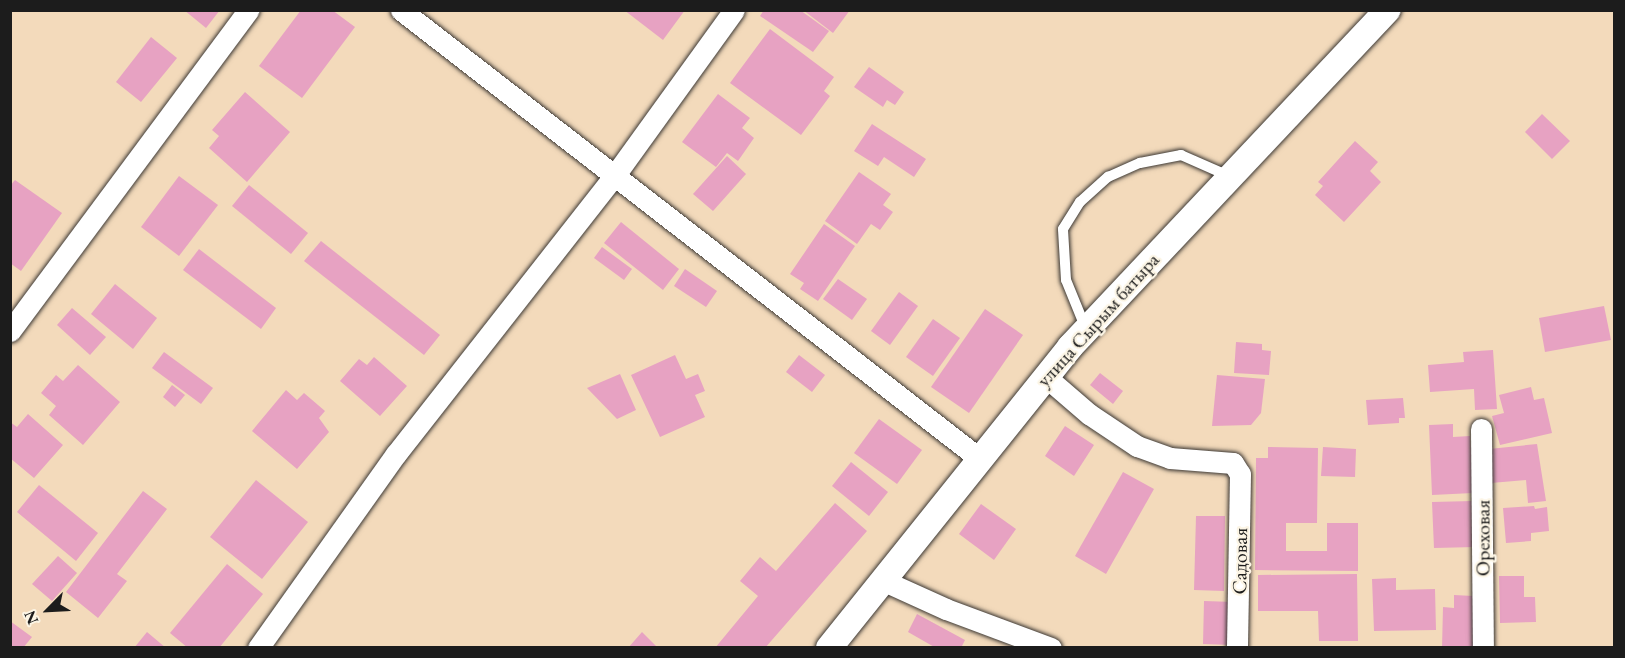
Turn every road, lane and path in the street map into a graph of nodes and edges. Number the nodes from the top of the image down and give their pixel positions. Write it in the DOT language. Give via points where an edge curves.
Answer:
graph roads {
  1 [pos="248,10"];
  2 [pos="401,10"];
  3 [pos="734,10"];
  4 [pos="1388,10"];
  5 [pos="615,175"];
  6 [pos="1231,177"];
  7 [pos="1086,330"];
  8 [pos="10,332"];
  9 [pos="1046,377"];
  10 [pos="1481,429"];
  11 [pos="980,459"];
  12 [pos="882,580"];
  13 [pos="258,648"];
  14 [pos="829,648"];
  15 [pos="1051,648"];
  16 [pos="1237,648"];
  17 [pos="1483,648"];
  1 -- 8 [label="street"];
  2 -- 5 [label="street"];
  3 -- 5 [label="street"];
  4 -- 6 [label="street, улица Сырым батыра"];
  5 -- 11 [label="street"];
  5 -- 13 [label="street" via="396,454"];
  6 -- 7 [label="street, улица Сырым батыра"];
  6 -- 7 [label="lane" via="1181,155 1140,162 1108,177 1080,202 1063,230 1066,280"];
  7 -- 9 [label="street, улица Сырым батыра"];
  9 -- 11 [label="street, улица Сырым батыра"];
  9 -- 16 [label="street, Садовая" via="1089,414 1137,446 1170,458 1233,463 1240,474"];
  10 -- 17 [label="street, Ореховая"];
  11 -- 12 [label="street, улица Сырым батыра"];
  12 -- 14 [label="street, улица Сырым батыра"];
  12 -- 15 [label="street" via="946,609"];
}
